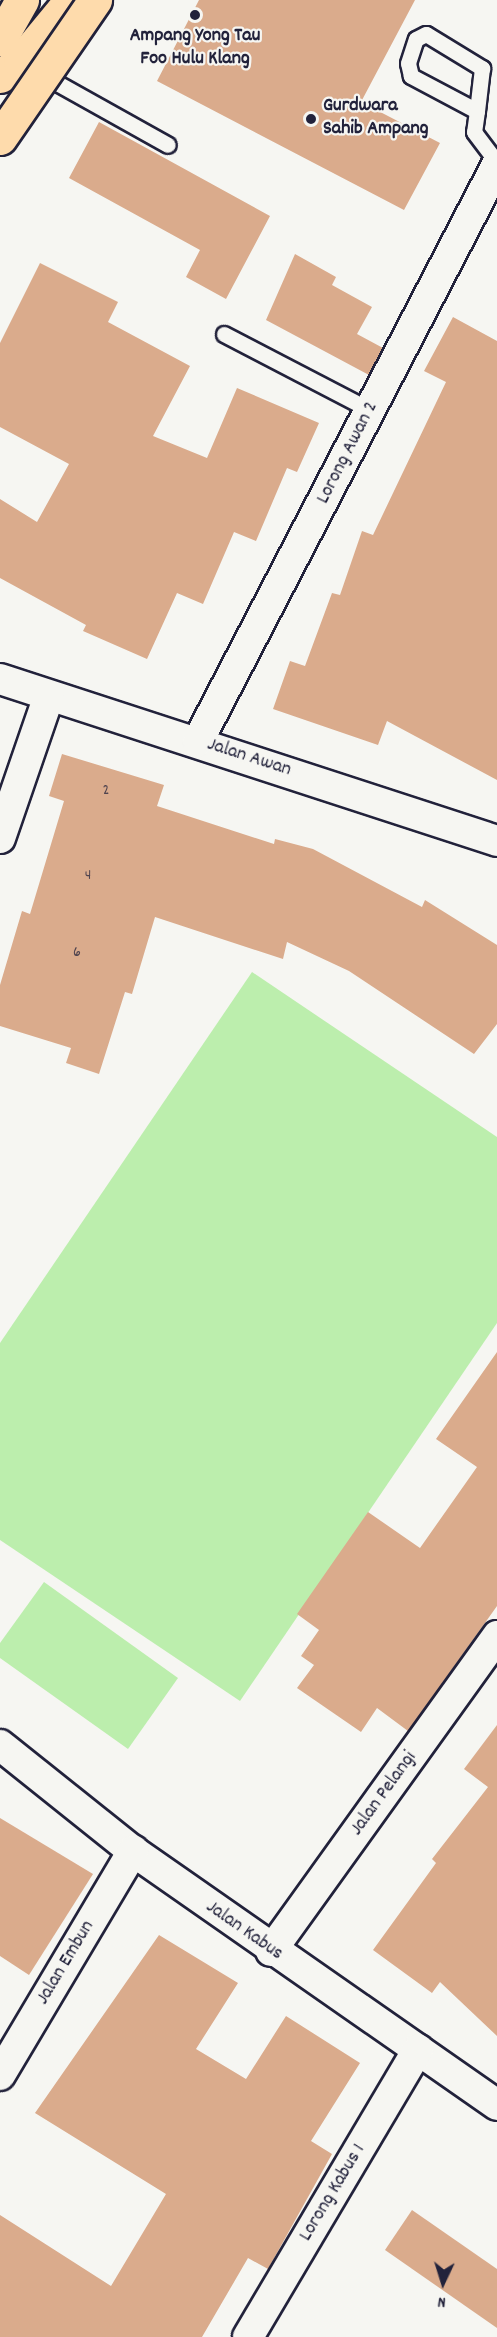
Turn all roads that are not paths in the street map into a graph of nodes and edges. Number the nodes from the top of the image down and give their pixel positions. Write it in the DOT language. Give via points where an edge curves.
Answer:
graph roads {
  1 [pos="22,0"];
  2 [pos="71,0"];
  3 [pos="95,0"];
  4 [pos="7,59"];
  5 [pos="477,111"];
  6 [pos="0,138"];
  7 [pos="168,145"];
  8 [pos="497,163"];
  9 [pos="224,334"];
  10 [pos="370,410"];
  11 [pos="0,680"];
  12 [pos="50,696"];
  13 [pos="198,741"];
  14 [pos="0,838"];
  15 [pos="497,840"];
  16 [pos="497,1636"];
  17 [pos="0,1745"];
  18 [pos="133,1851"];
  19 [pos="271,1951"];
  20 [pos="418,2050"];
  21 [pos="0,2075"];
  22 [pos="497,2105"];
  23 [pos="248,2337"];
  1 -- 4 [label="highway"];
  2 -- 4 [label="highway"];
  3 -- 6 [label="highway, bridge"];
  4 -- 7 [label="lane"];
  5 -- 5 [label="lane" via="482,69 426,34 416,39 408,63 411,76"];
  5 -- 8 [label="lane" via="474,132"];
  8 -- 10 [label="street, Lorong Awan 2"];
  9 -- 10 [label="lane"];
  10 -- 13 [label="street, Lorong Awan 2"];
  11 -- 12 [label="street, Jalan Awan"];
  12 -- 13 [label="street, Jalan Awan"];
  12 -- 14 [label="street"];
  13 -- 15 [label="street, Jalan Awan"];
  16 -- 19 [label="street, Jalan Pelangi"];
  17 -- 18 [label="street, Jalan Kabus"];
  18 -- 19 [label="street, Jalan Kabus"];
  18 -- 21 [label="street, Jalan Embun"];
  19 -- 20 [label="street, Jalan Kabus"];
  20 -- 22 [label="street, Jalan Kabus"];
  20 -- 23 [label="street, Lorong Kabus 1"];
}
